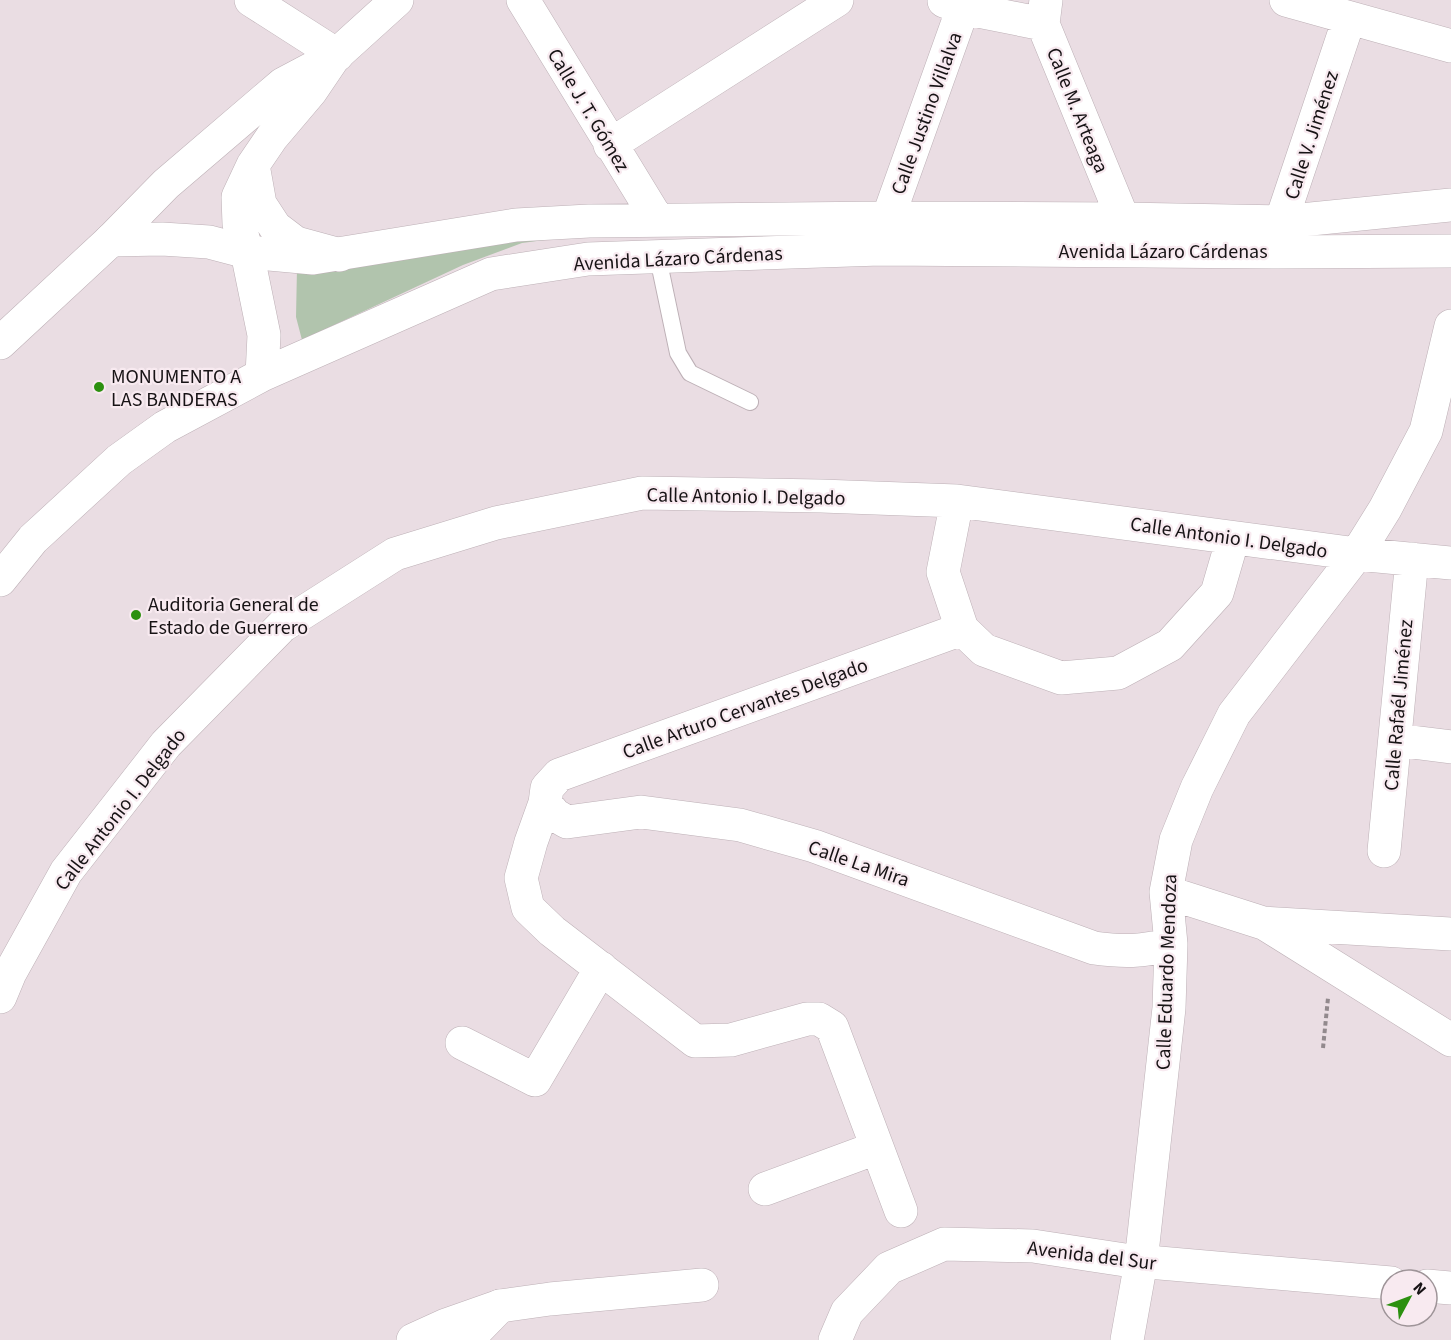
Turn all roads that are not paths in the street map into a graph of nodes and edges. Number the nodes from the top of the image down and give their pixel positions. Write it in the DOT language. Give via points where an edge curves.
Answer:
graph roads {
  1 [pos="397,0"];
  2 [pos="523,0"];
  3 [pos="837,0"];
  4 [pos="1286,0"];
  5 [pos="254,1"];
  6 [pos="953,4"];
  7 [pos="1045,12"];
  8 [pos="1349,19"];
  9 [pos="1451,46"];
  10 [pos="336,56"];
  11 [pos="610,145"];
  12 [pos="253,165"];
  13 [pos="1451,206"];
  14 [pos="888,218"];
  15 [pos="657,219"];
  16 [pos="1123,219"];
  17 [pos="1280,237"];
  18 [pos="111,240"];
  19 [pos="1451,251"];
  20 [pos="247,252"];
  21 [pos="340,255"];
  22 [pos="658,258"];
  23 [pos="1451,326"];
  24 [pos="0,343"];
  25 [pos="262,375"];
  26 [pos="750,402"];
  27 [pos="957,501"];
  28 [pos="1233,538"];
  29 [pos="33,539"];
  30 [pos="1357,554"];
  31 [pos="1412,559"];
  32 [pos="0,560"];
  33 [pos="1451,563"];
  34 [pos="0,580"];
  35 [pos="962,629"];
  36 [pos="1396,741"];
  37 [pos="1451,747"];
  38 [pos="545,803"];
  39 [pos="1384,851"];
  40 [pos="1166,891"];
  41 [pos="1263,923"];
  42 [pos="1451,934"];
  43 [pos="1171,944"];
  44 [pos="601,968"];
  45 [pos="0,996"];
  46 [pos="1451,1040"];
  47 [pos="462,1043"];
  48 [pos="876,1148"];
  49 [pos="765,1189"];
  50 [pos="901,1211"];
  51 [pos="1141,1262"];
  52 [pos="1379,1282"];
  53 [pos="702,1285"];
  54 [pos="501,1306"];
  55 [pos="413,1340"];
  56 [pos="467,1340"];
  57 [pos="835,1340"];
  58 [pos="1127,1340"];
  1 -- 10 [label="street"];
  2 -- 11 [label="street, Calle J. T. Gómez"];
  3 -- 11 [label="street"];
  4 -- 8 [label="street"];
  5 -- 10 [label="street"];
  6 -- 7 [label="street"];
  6 -- 14 [label="street, Calle Justino Villalva"];
  7 -- 16 [label="street, Calle M. Arteaga"];
  8 -- 9 [label="street"];
  8 -- 17 [label="street, Calle V. Jiménez"];
  10 -- 12 [label="street"];
  10 -- 18 [label="street" via="283,84 166,184"];
  11 -- 15 [label="street, Calle J. T. Gómez"];
  12 -- 20 [label="street" via="238,197 239,225"];
  12 -- 21 [label="street" via="260,204 275,226 296,243"];
  13 -- 17 [label="street, Avenida Lázaro Cárdenas"];
  14 -- 15 [label="street, Avenida Lázaro Cárdenas"];
  14 -- 16 [label="street, Avenida Lázaro Cárdenas"];
  15 -- 21 [label="street, Avenida Lázaro Cárdenas" via="516,225"];
  16 -- 17 [label="street, Avenida Lázaro Cárdenas"];
  17 -- 19 [label="street, Avenida Lázaro Cárdenas"];
  17 -- 22 [label="street, Avenida Lázaro Cárdenas"];
  18 -- 20 [label="street, Avenida Lázaro Cárdenas" via="209,242"];
  18 -- 24 [label="street"];
  20 -- 21 [label="street, Avenida Lázaro Cárdenas" via="314,258"];
  20 -- 25 [label="street" via="264,335"];
  22 -- 25 [label="street, Avenida Lázaro Cárdenas" via="588,259 490,274"];
  22 -- 26 [label="lane" via="678,353 690,373"];
  23 -- 30 [label="street, Calle Eduardo Mendoza" via="1426,431"];
  25 -- 29 [label="street, Avenida Lázaro Cárdenas" via="165,427 119,460"];
  27 -- 28 [label="street, Calle Antonio I. Delgado"];
  27 -- 35 [label="street" via="943,572"];
  27 -- 45 [label="street, Calle Antonio I. Delgado" via="642,493 496,522 395,554 282,626 166,744 66,872"];
  28 -- 30 [label="street, Calle Antonio I. Delgado"];
  28 -- 35 [label="street" via="1217,594 1170,645 1118,673 1061,678 984,650"];
  29 -- 32 [label="street"];
  29 -- 34 [label="street, Avenida Lázaro Cárdenas"];
  30 -- 31 [label="street, Calle Antonio I. Delgado"];
  30 -- 40 [label="street, Calle Eduardo Mendoza" via="1234,714 1176,840"];
  31 -- 33 [label="street, Calle Antonio I. Delgado"];
  31 -- 36 [label="street, Calle Rafaél Jiménez"];
  35 -- 38 [label="street, Calle Arturo Cervantes Delgado" via="559,775 547,788"];
  36 -- 37 [label="street"];
  36 -- 39 [label="street, Calle Rafaél Jiménez"];
  38 -- 43 [label="street, Calle La Mira" via="567,822 641,812 740,825 814,846 1094,948 1145,951"];
  38 -- 44 [label="street, Calle Arturo Cervantes Delgado" via="521,878 528,908"];
  40 -- 41 [label="street"];
  40 -- 43 [label="street, Calle Eduardo Mendoza"];
  41 -- 42 [label="street"];
  41 -- 46 [label="street"];
  43 -- 51 [label="street, Calle Eduardo Mendoza" via="1169,1008"];
  44 -- 47 [label="street" via="535,1080"];
  44 -- 48 [label="street, Calle Arturo Cervantes Delgado" via="695,1041 731,1040 819,1018 832,1027"];
  48 -- 49 [label="street"];
  48 -- 50 [label="street, Calle Arturo Cervantes Delgado"];
  51 -- 52 [label="street, Avenida del Sur"];
  51 -- 57 [label="street, Avenida del Sur" via="1033,1246 944,1244 889,1268 847,1312"];
  51 -- 58 [label="street, Calle Eduardo Mendoza"];
  53 -- 54 [label="street"];
  54 -- 55 [label="street"];
  54 -- 56 [label="street"];
}
